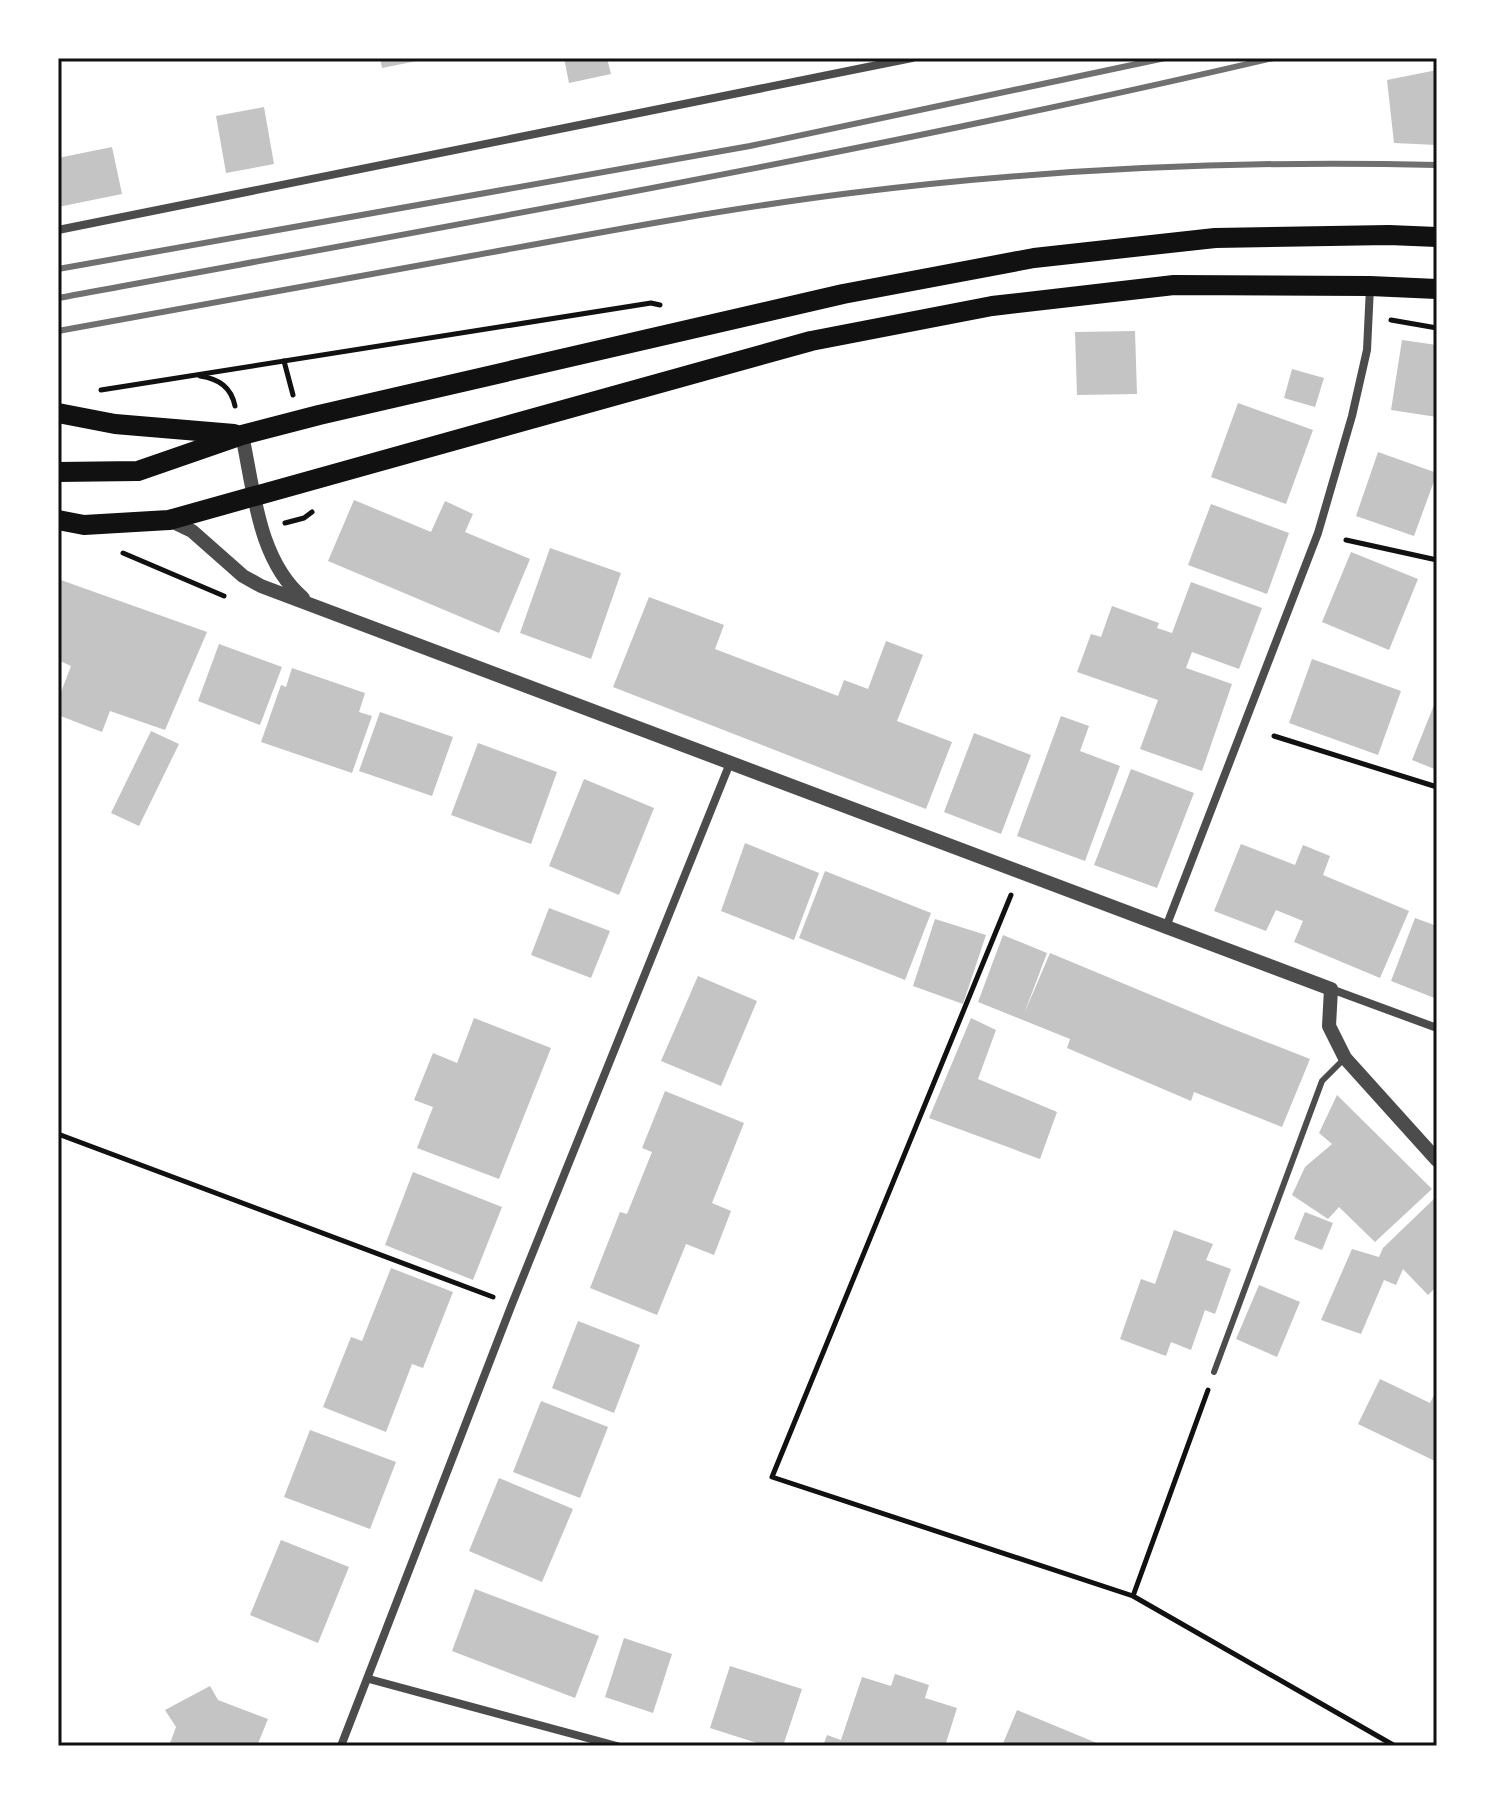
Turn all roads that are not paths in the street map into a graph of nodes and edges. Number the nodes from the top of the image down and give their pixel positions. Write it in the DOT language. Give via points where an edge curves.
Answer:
graph roads {
  1 [pos="912,58"];
  2 [pos="58,230"];
  3 [pos="1437,237"];
  4 [pos="1370,286"];
  5 [pos="1437,289"];
  6 [pos="58,413"];
  7 [pos="242,435"];
  8 [pos="58,472"];
  9 [pos="256,496"];
  10 [pos="58,520"];
  11 [pos="169,520"];
  12 [pos="312,606"];
  13 [pos="730,763"];
  14 [pos="1166,927"];
  15 [pos="1331,989"];
  16 [pos="1437,1028"];
  17 [pos="1345,1058"];
  18 [pos="1437,1160"];
  19 [pos="1214,1372"];
  20 [pos="369,1679"];
  21 [pos="341,1746"];
  22 [pos="617,1746"];
  1 -- 2 [label="street"];
  3 -- 7 [label="main road" via="1215,238 1034,258 843,294"];
  4 -- 5 [label="main road"];
  4 -- 9 [label="main road" via="1174,285 977,309 811,341"];
  4 -- 14 [label="street" via="1367,350 1318,533"];
  6 -- 7 [label="main road" via="115,424"];
  7 -- 8 [label="main road" via="138,471"];
  7 -- 9 [label="street"];
  9 -- 11 [label="main road"];
  9 -- 12 [label="street" via="274,564"];
  10 -- 11 [label="main road" via="84,525"];
  11 -- 12 [label="street" via="192,531 243,576"];
  12 -- 13 [label="street"];
  13 -- 14 [label="street"];
  13 -- 20 [label="street" via="512,1304"];
  14 -- 15 [label="street"];
  15 -- 16 [label="street"];
  15 -- 17 [label="street" via="1329,1026"];
  17 -- 18 [label="street"];
  17 -- 19 [label="lane" via="1322,1081"];
  20 -- 21 [label="street"];
  20 -- 22 [label="street"];
}
